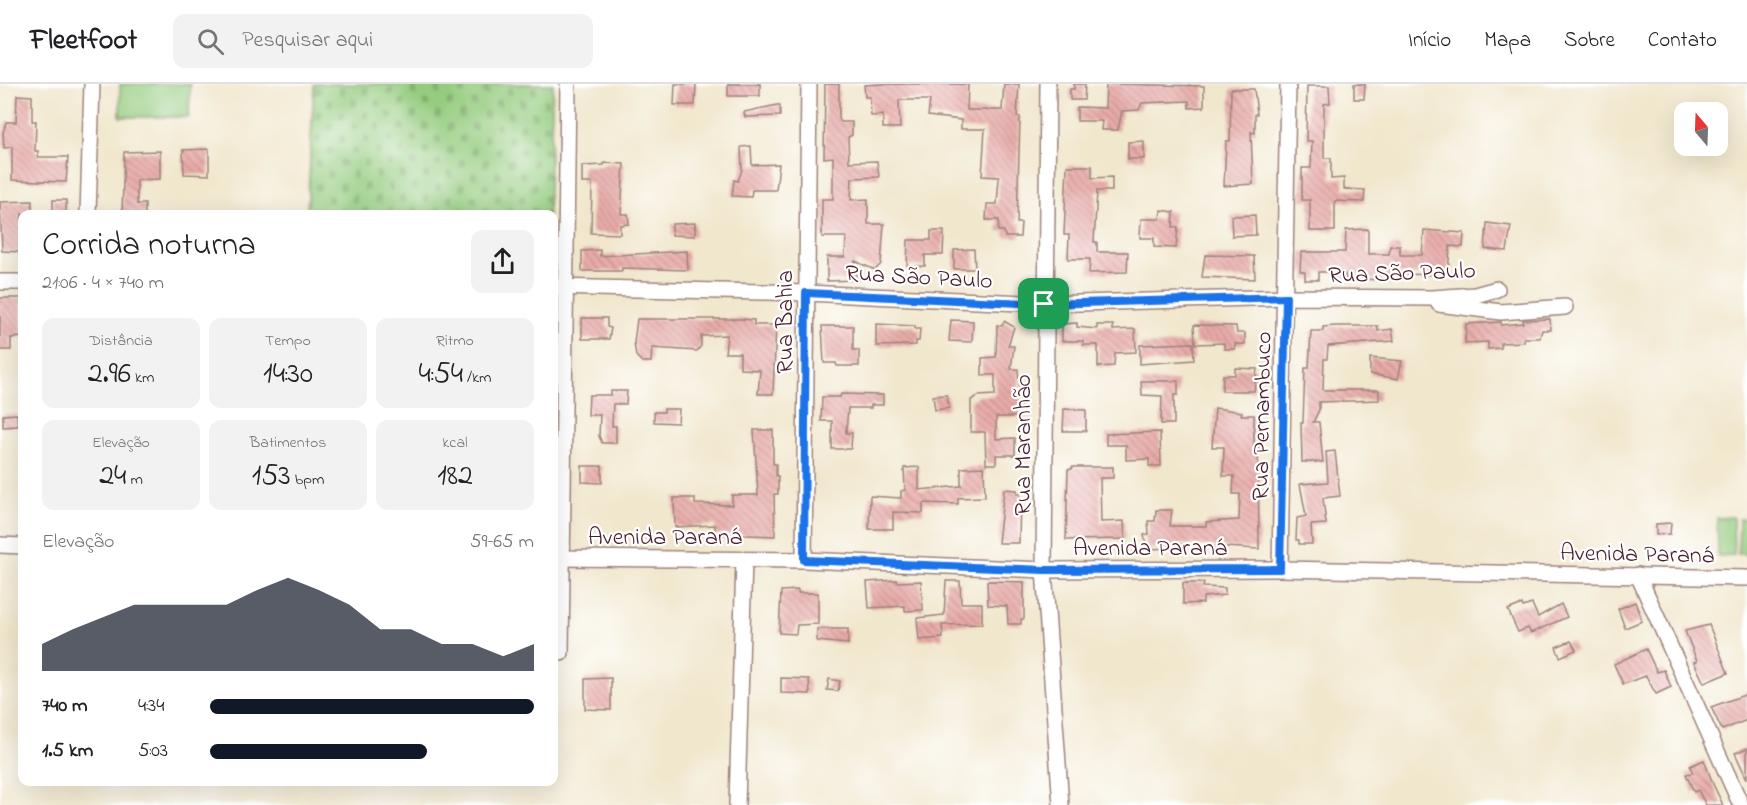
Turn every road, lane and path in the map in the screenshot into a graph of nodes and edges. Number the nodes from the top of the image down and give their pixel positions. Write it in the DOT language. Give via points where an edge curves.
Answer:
graph roads {
  1 [pos="93,84"];
  2 [pos="568,84"];
  3 [pos="809,84"];
  4 [pos="1048,84"];
  5 [pos="1288,84"];
  6 [pos="88,210"];
  7 [pos="0,282"];
  8 [pos="18,282"];
  9 [pos="560,287"];
  10 [pos="1497,289"];
  11 [pos="806,293"];
  12 [pos="1286,297"];
  13 [pos="1392,298"];
  14 [pos="1044,304"];
  15 [pos="1565,307"];
  16 [pos="0,546"];
  17 [pos="18,546"];
  18 [pos="559,558"];
  19 [pos="744,560"];
  20 [pos="804,560"];
  21 [pos="1280,569"];
  22 [pos="1044,570"];
  23 [pos="1638,575"];
  24 [pos="1747,578"];
  25 [pos="561,653"];
  26 [pos="737,805"];
  27 [pos="1061,805"];
  28 [pos="1741,805"];
  1 -- 6 [label="street"];
  2 -- 9 [label="street"];
  3 -- 11 [label="street, Rua Bahia"];
  4 -- 14 [label="street, Rua Maranhão"];
  5 -- 12 [label="street, Rua Pernambuco"];
  7 -- 8 [label="street"];
  9 -- 11 [label="street, Rua São Paulo"];
  9 -- 18 [label="street"];
  10 -- 13 [label="street, Rua São Paulo" via="1475,295"];
  11 -- 14 [label="street, Rua São Paulo"];
  11 -- 20 [label="street, Rua Bahia"];
  12 -- 13 [label="street, Rua São Paulo"];
  12 -- 14 [label="street, Rua São Paulo"];
  12 -- 21 [label="street, Rua Pernambuco"];
  13 -- 15 [label="street" via="1502,312"];
  14 -- 22 [label="street, Rua Maranhão"];
  16 -- 17 [label="street"];
  18 -- 19 [label="street, Avenida Paraná"];
  18 -- 25 [label="street"];
  19 -- 20 [label="street, Avenida Paraná"];
  19 -- 26 [label="street"];
  20 -- 22 [label="street, Avenida Paraná"];
  21 -- 22 [label="street, Avenida Paraná"];
  21 -- 23 [label="street, Avenida Paraná"];
  22 -- 27 [label="street, Rua Maranhão"];
  23 -- 24 [label="street, Avenida Paraná"];
  23 -- 28 [label="street"];
}
